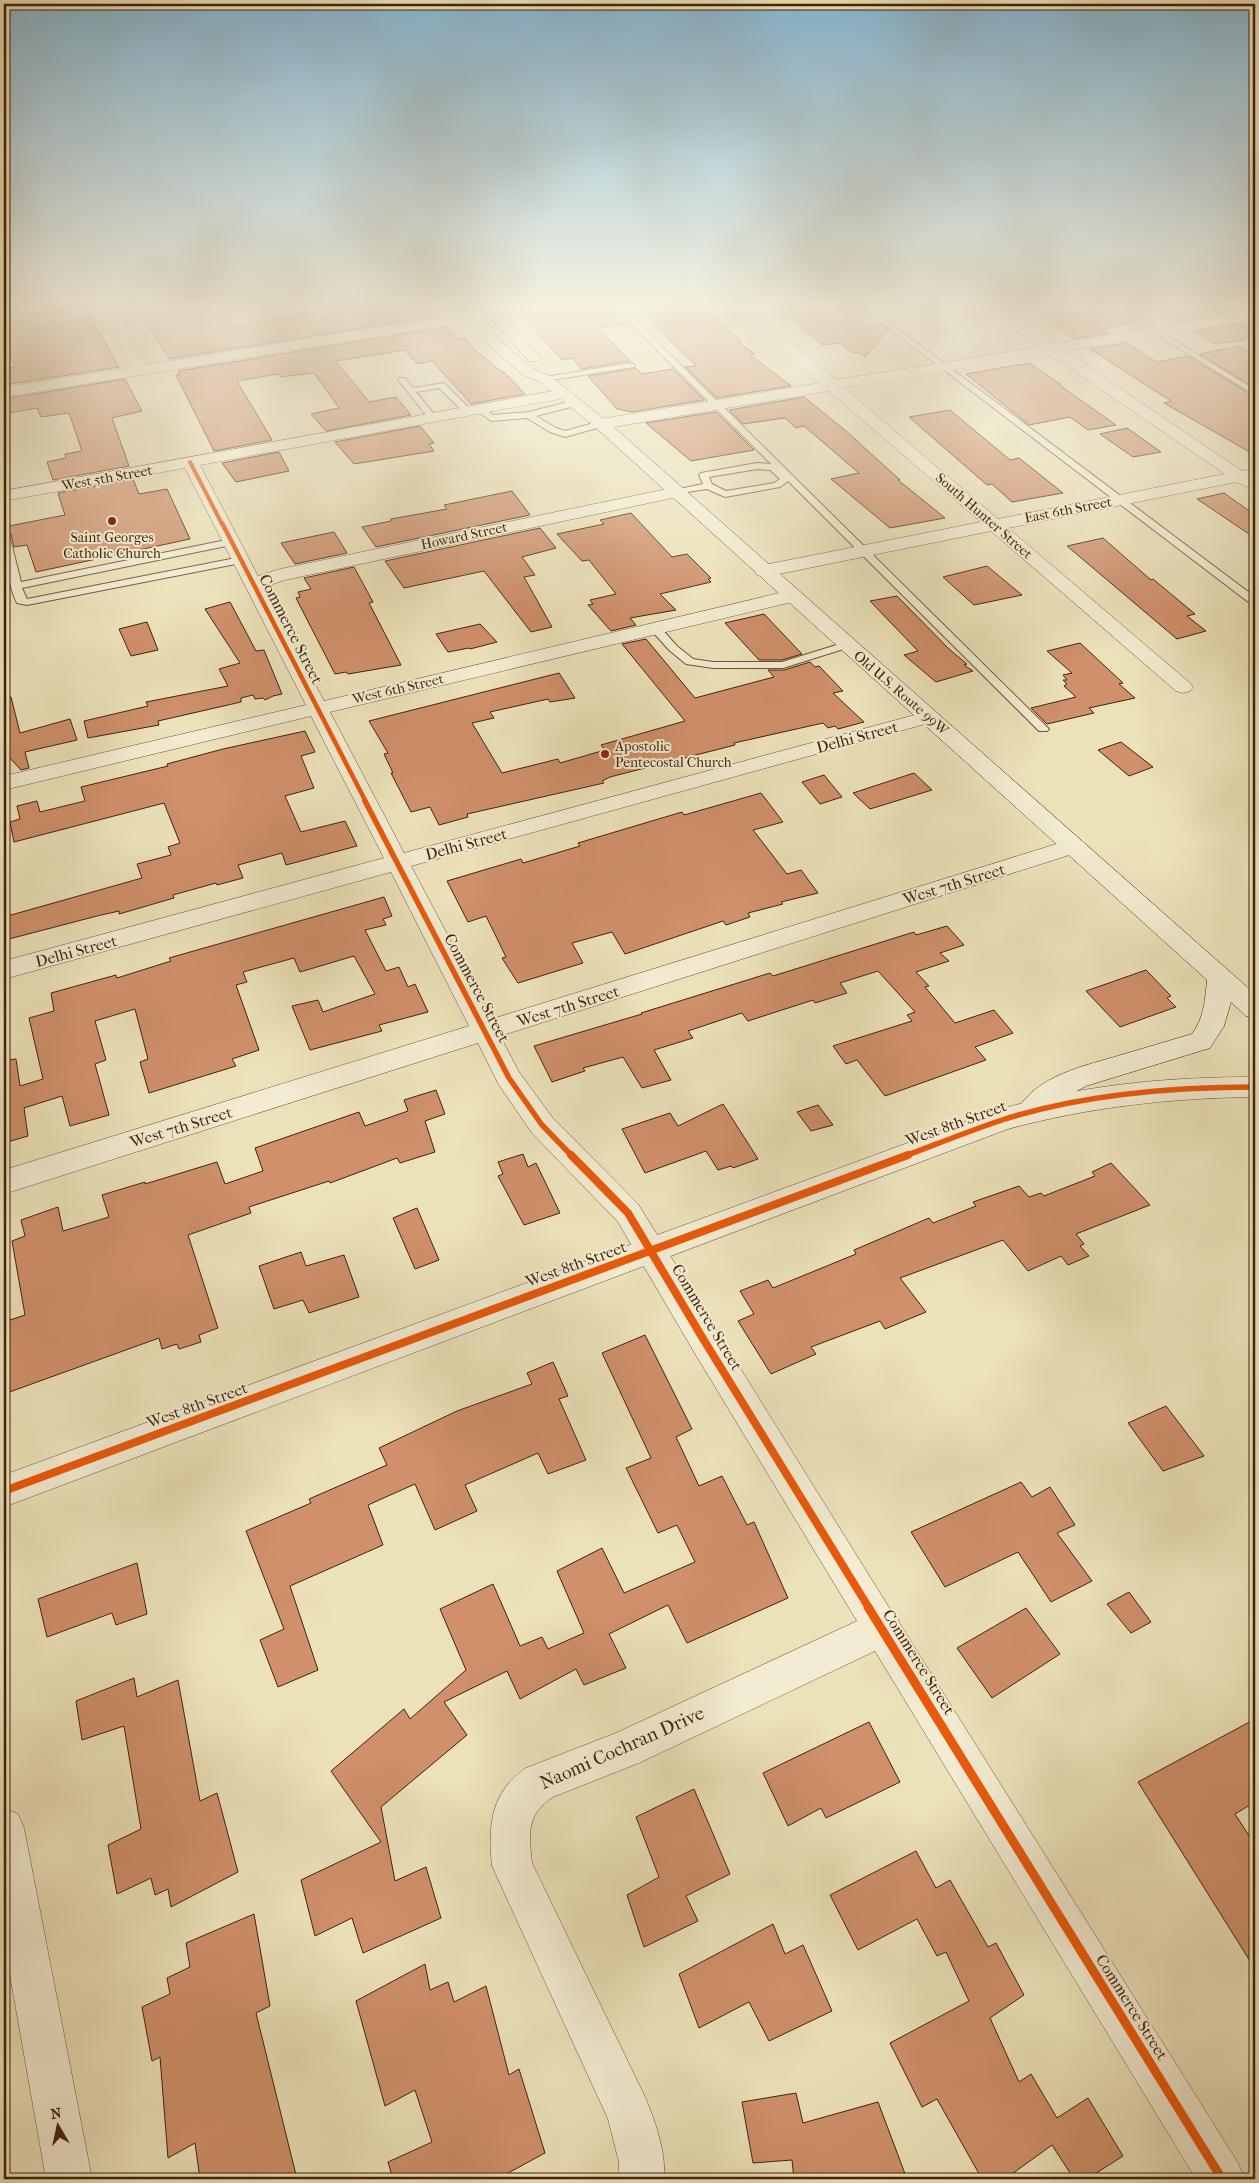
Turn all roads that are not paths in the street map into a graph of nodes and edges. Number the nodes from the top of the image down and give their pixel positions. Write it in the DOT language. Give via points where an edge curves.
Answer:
graph roads {
  1 [pos="424,408"];
  2 [pos="471,408"];
  3 [pos="491,408"];
  4 [pos="546,408"];
  5 [pos="582,408"];
  6 [pos="699,408"];
  7 [pos="719,408"];
  8 [pos="858,408"];
  9 [pos="998,408"];
  10 [pos="1145,408"];
  11 [pos="474,410"];
  12 [pos="529,415"];
  13 [pos="433,418"];
  14 [pos="601,424"];
  15 [pos="190,462"];
  16 [pos="1248,474"];
  17 [pos="708,486"];
  18 [pos="1255,486"];
  19 [pos="677,492"];
  20 [pos="4,496"];
  21 [pos="1120,500"];
  22 [pos="995,525"];
  23 [pos="4,534"];
  24 [pos="863,551"];
  25 [pos="242,562"];
  26 [pos="764,571"];
  27 [pos="16,586"];
  28 [pos="792,596"];
  29 [pos="1255,602"];
  30 [pos="655,628"];
  31 [pos="846,645"];
  32 [pos="1183,687"];
  33 [pos="317,708"];
  34 [pos="929,717"];
  35 [pos="1043,729"];
  36 [pos="4,783"];
  37 [pos="1074,846"];
  38 [pos="396,863"];
  39 [pos="4,970"];
  40 [pos="1220,977"];
  41 [pos="1255,1009"];
  42 [pos="484,1032"];
  43 [pos="1255,1087"];
  44 [pos="1030,1112"];
  45 [pos="4,1182"];
  46 [pos="652,1251"];
  47 [pos="4,1492"];
  48 [pos="883,1628"];
  49 [pos="4,1828"];
  50 [pos="69,2179"];
  51 [pos="641,2179"];
  52 [pos="1222,2179"];
  1 -- 13 [label="lane"];
  2 -- 11 [label="lane"];
  3 -- 11 [label="street, West 5th Street"];
  4 -- 12 [label="lane"];
  5 -- 14 [label="street, Old U.S. Route 99W"];
  6 -- 14 [label="street"];
  7 -- 24 [label="lane"];
  8 -- 22 [label="street, South Hunter Street"];
  9 -- 21 [label="lane"];
  10 -- 16 [label="street"];
  11 -- 12 [label="lane" via="491,418"];
  11 -- 13 [label="street, West 5th Street"];
  12 -- 14 [label="lane" via="565,434"];
  13 -- 15 [label="street, West 5th Street"];
  14 -- 19 [label="street, Old U.S. Route 99W"];
  15 -- 20 [label="street, West 5th Street"];
  15 -- 25 [label="street, Commerce Street"];
  16 -- 18 [label="street"];
  16 -- 21 [label="street, East 6th Street"];
  17 -- 17 [label="lane" via="725,494 777,485 785,479 773,467 757,466 704,475"];
  17 -- 19 [label="lane"];
  19 -- 25 [label="street, Howard Street" via="280,575"];
  19 -- 26 [label="street, Old U.S. Route 99W"];
  21 -- 22 [label="street, East 6th Street"];
  21 -- 29 [label="lane"];
  22 -- 24 [label="street, East 6th Street"];
  22 -- 32 [label="street, South Hunter Street"];
  23 -- 27 [label="lane"];
  24 -- 26 [label="street, East 6th Street"];
  24 -- 35 [label="lane"];
  25 -- 27 [label="lane" via="120,566"];
  25 -- 27 [label="lane" via="27,602 22,601"];
  25 -- 33 [label="street, Commerce Street"];
  26 -- 28 [label="street, Old U.S. Route 99W"];
  28 -- 30 [label="street, West 6th Street"];
  28 -- 31 [label="street, Old U.S. Route 99W"];
  30 -- 31 [label="lane" via="690,662 713,666 783,665"];
  30 -- 33 [label="street, West 6th Street"];
  31 -- 34 [label="street, Old U.S. Route 99W"];
  33 -- 36 [label="street, West 6th Street"];
  33 -- 38 [label="street, Commerce Street"];
  34 -- 37 [label="street, Old U.S. Route 99W"];
  34 -- 38 [label="street, Delhi Street"];
  37 -- 40 [label="street, Old U.S. Route 99W"];
  37 -- 42 [label="street, West 7th Street"];
  38 -- 39 [label="street, Delhi Street"];
  38 -- 42 [label="street, Commerce Street"];
  40 -- 41 [label="street, Old U.S. Route 99W"];
  40 -- 44 [label="street" via="1212,1028 1200,1041 1076,1080 1047,1095"];
  42 -- 45 [label="street, West 7th Street"];
  42 -- 46 [label="street, Commerce Street" via="542,1125 621,1204"];
  43 -- 44 [label="street, West 8th Street" via="1117,1095"];
  44 -- 46 [label="street, West 8th Street"];
  46 -- 47 [label="street, West 8th Street"];
  46 -- 48 [label="street, Commerce Street"];
  48 -- 51 [label="street, Naomi Cochran Drive" via="625,1749 540,1782 528,1790 512,1814 509,1839 512,1866 630,2114 642,2162"];
  48 -- 52 [label="street, Commerce Street"];
  49 -- 50 [label="street"];
}
